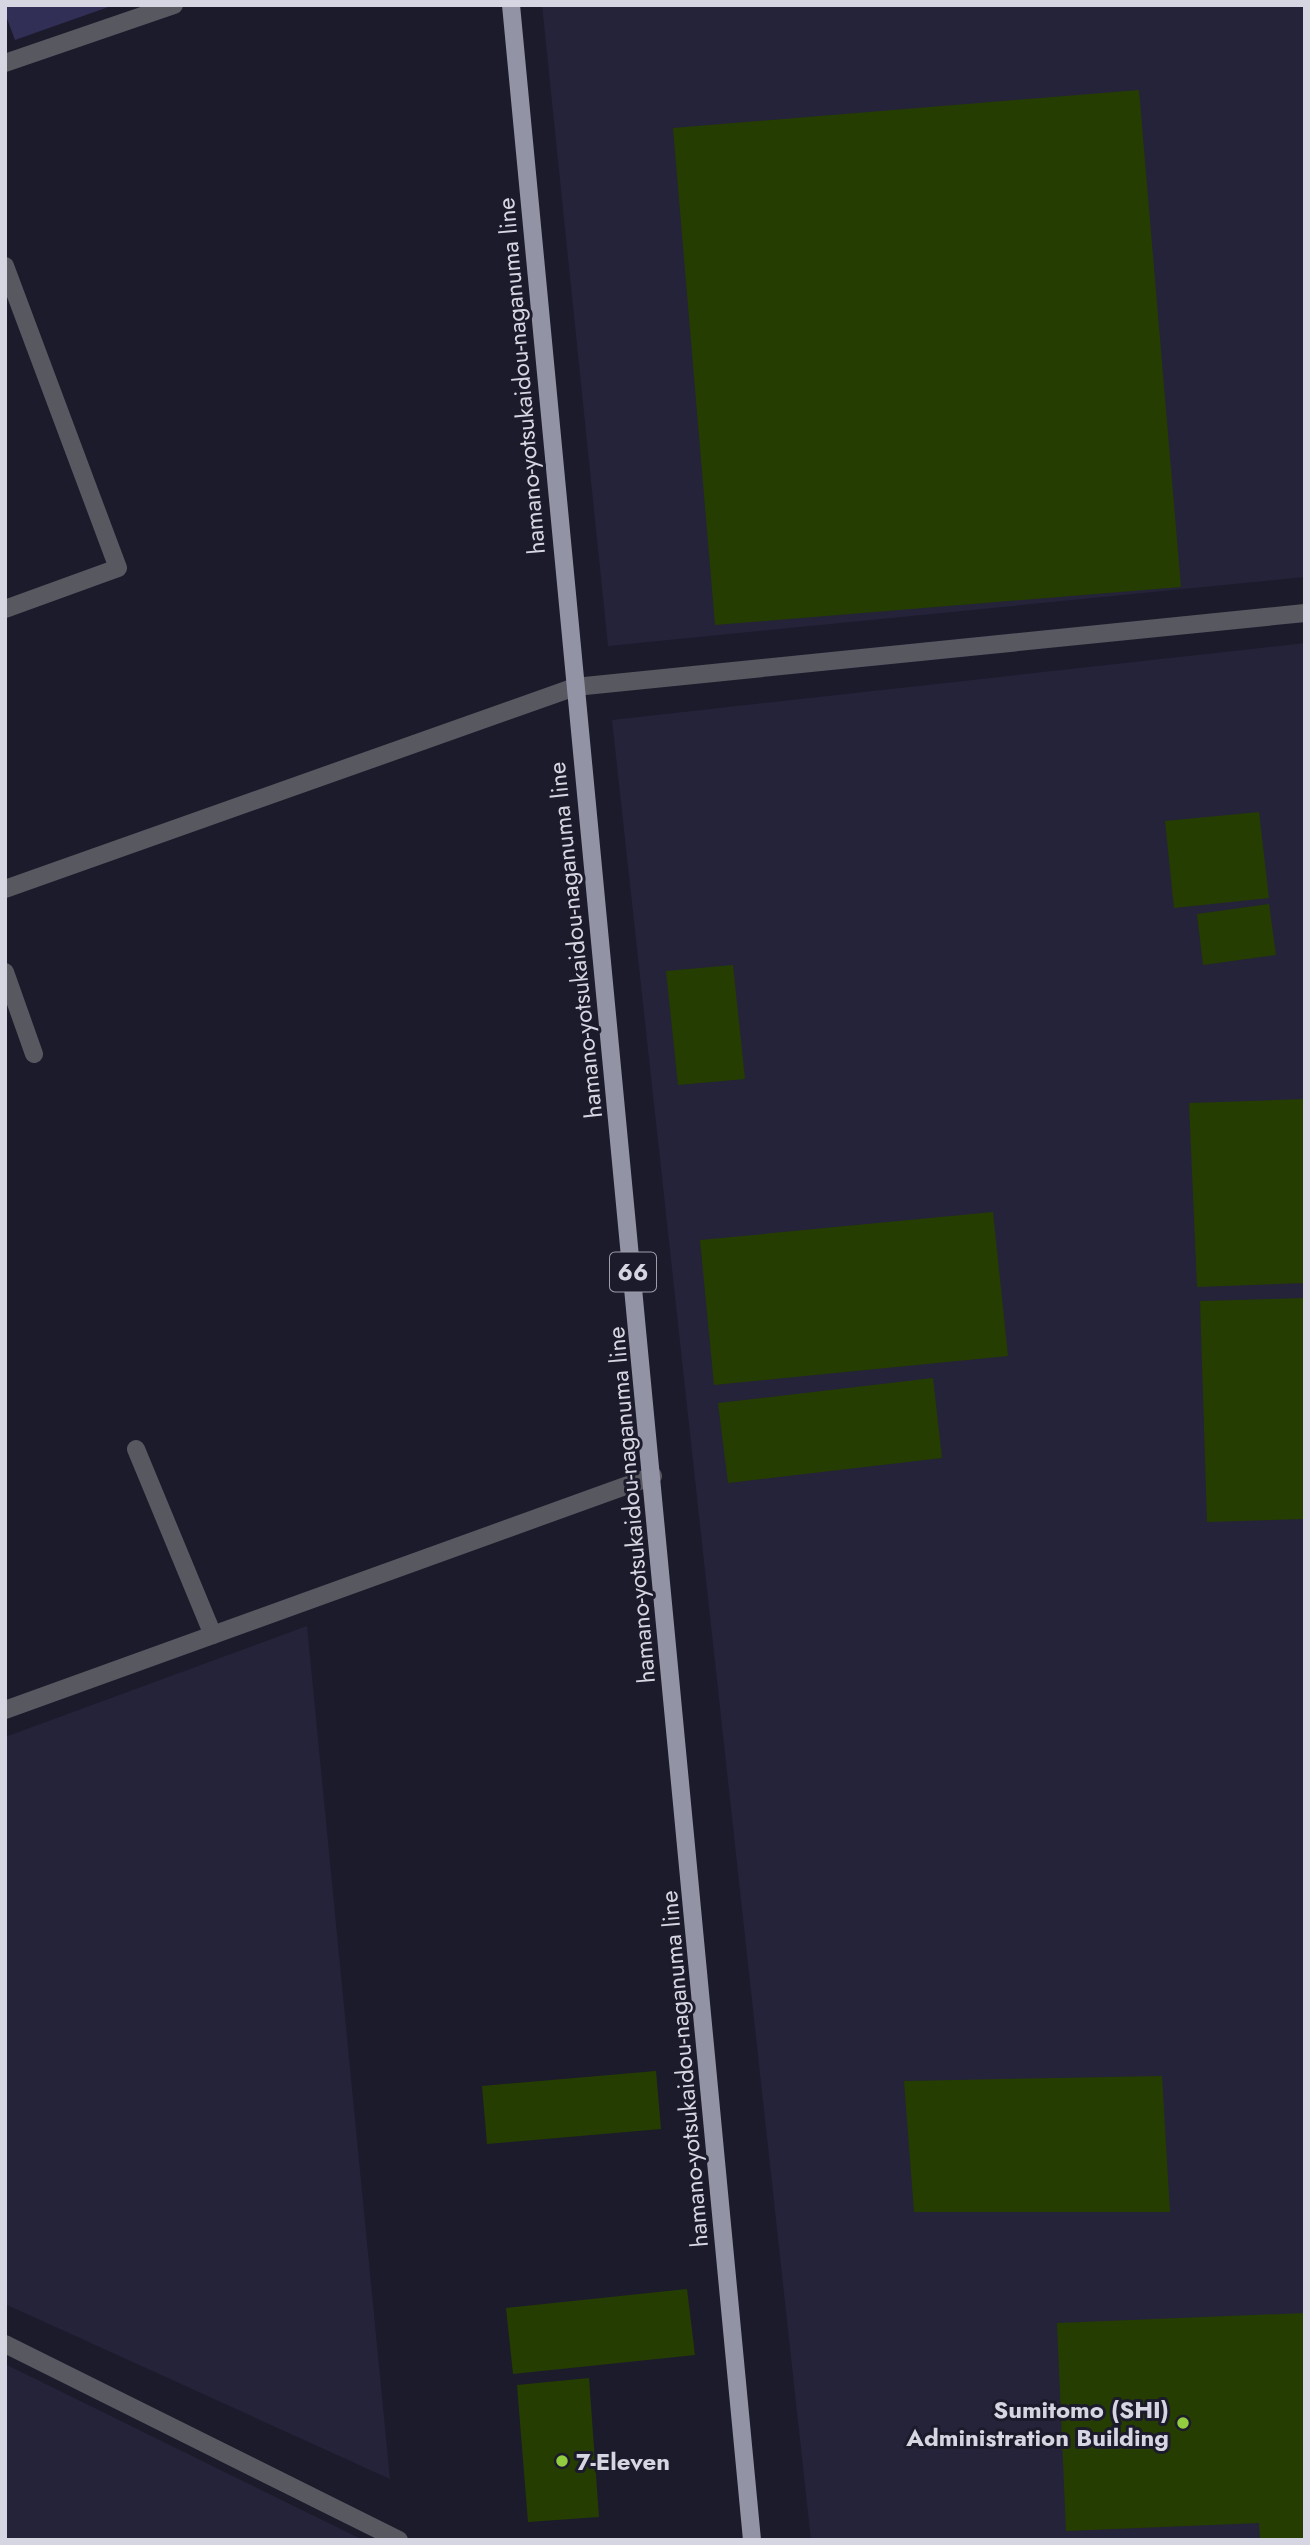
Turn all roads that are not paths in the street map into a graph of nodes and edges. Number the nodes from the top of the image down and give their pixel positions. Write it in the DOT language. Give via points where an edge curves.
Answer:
graph roads {
  1 [pos="174,5"];
  2 [pos="511,5"];
  3 [pos="5,63"];
  4 [pos="5,267"];
  5 [pos="5,608"];
  6 [pos="1305,612"];
  7 [pos="575,687"];
  8 [pos="5,889"];
  9 [pos="5,972"];
  10 [pos="34,1054"];
  11 [pos="136,1449"];
  12 [pos="653,1476"];
  13 [pos="213,1635"];
  14 [pos="5,1710"];
  15 [pos="5,2344"];
  16 [pos="399,2540"];
  17 [pos="752,2540"];
  1 -- 3 [label="street"];
  2 -- 7 [label="main road, hamano-yotsukaidou-naganuma line / 66"];
  4 -- 5 [label="street" via="118,568"];
  6 -- 7 [label="street"];
  7 -- 8 [label="street"];
  7 -- 12 [label="main road, hamano-yotsukaidou-naganuma line / 66"];
  9 -- 10 [label="street"];
  11 -- 13 [label="street"];
  12 -- 13 [label="street"];
  12 -- 17 [label="main road, hamano-yotsukaidou-naganuma line / 66"];
  13 -- 14 [label="street"];
  15 -- 16 [label="street"];
}
